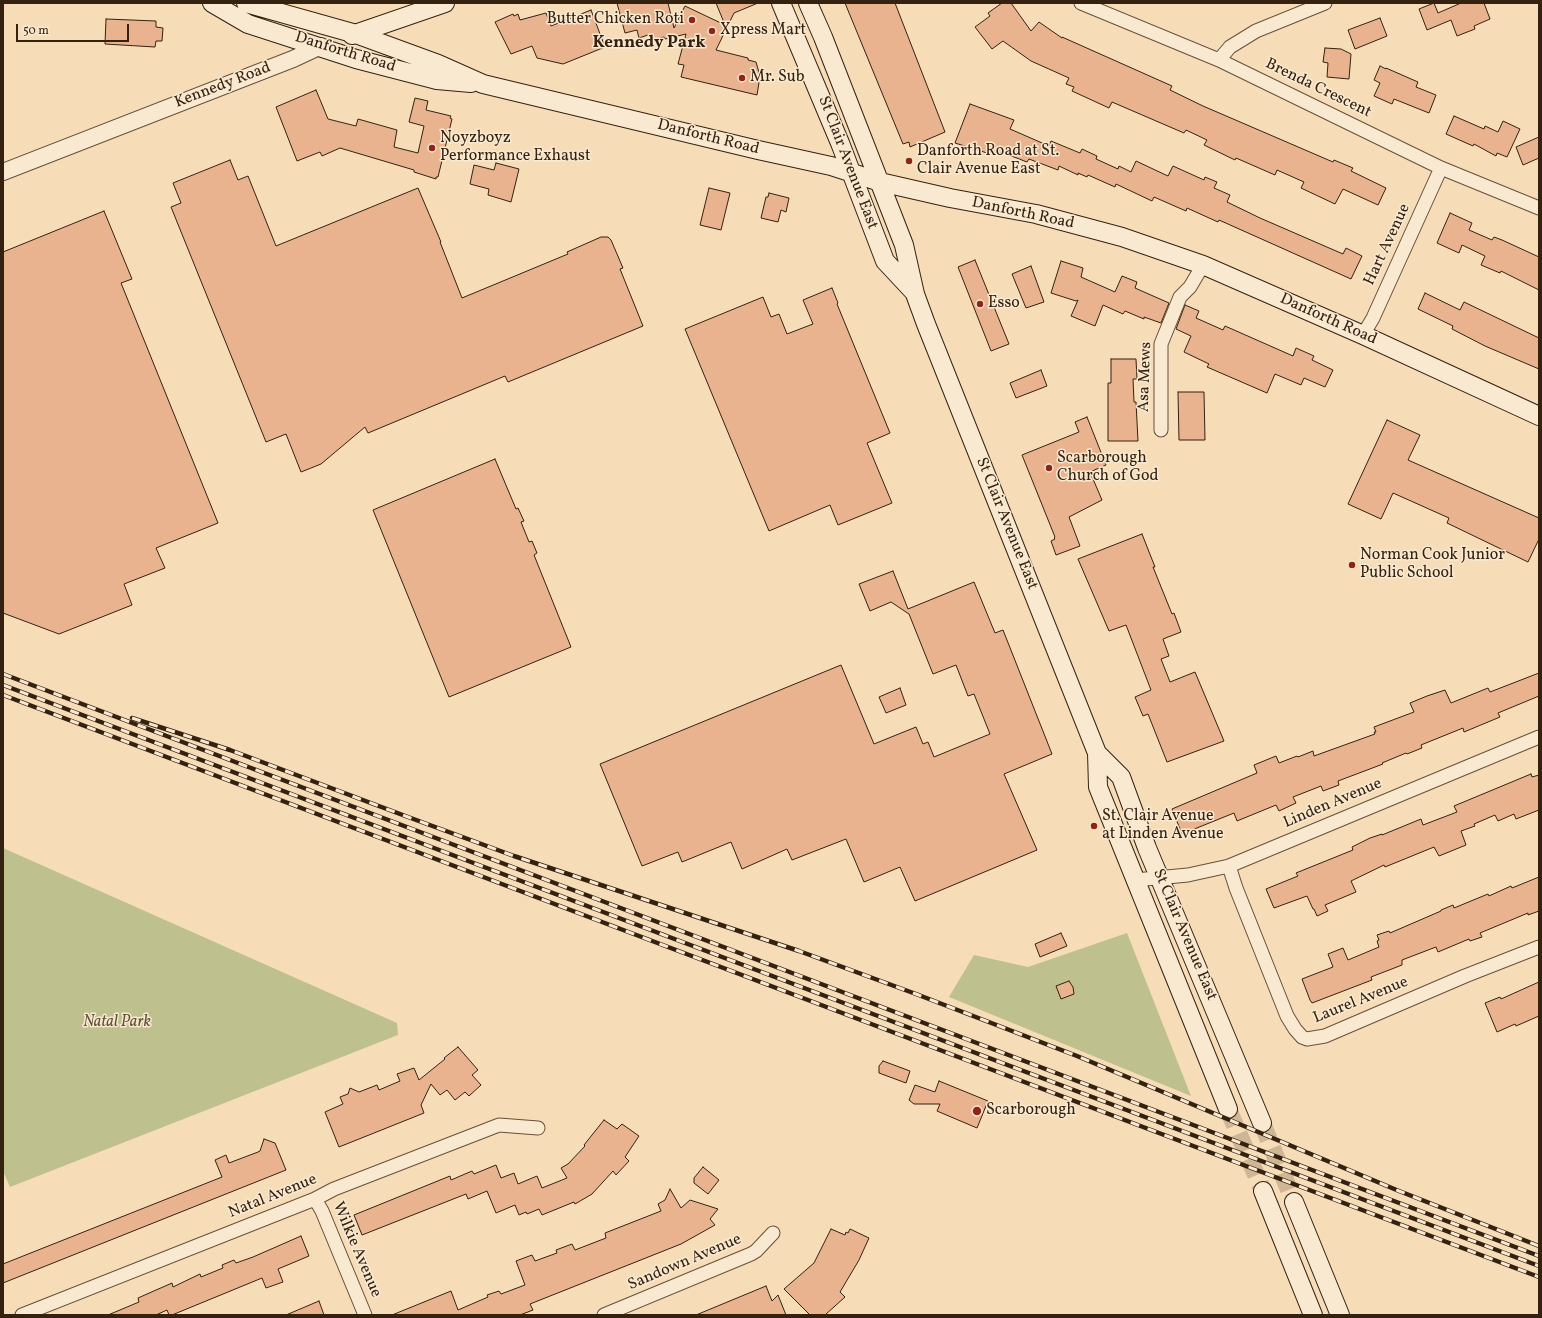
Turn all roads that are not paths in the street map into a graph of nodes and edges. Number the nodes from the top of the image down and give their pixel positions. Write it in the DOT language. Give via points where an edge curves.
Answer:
graph roads {
  1 [pos="212,3"];
  2 [pos="246,3"];
  3 [pos="445,3"];
  4 [pos="781,3"];
  5 [pos="808,3"];
  6 [pos="1081,3"];
  7 [pos="1325,3"];
  8 [pos="356,34"];
  9 [pos="321,46"];
  10 [pos="1219,60"];
  11 [pos="483,84"];
  12 [pos="1442,168"];
  13 [pos="3,172"];
  14 [pos="852,174"];
  15 [pos="880,182"];
  16 [pos="1539,208"];
  17 [pos="1203,265"];
  18 [pos="915,294"];
  19 [pos="1363,335"];
  20 [pos="1539,416"];
  21 [pos="1162,430"];
  22 [pos="1539,737"];
  23 [pos="1097,753"];
  24 [pos="1229,866"];
  25 [pos="1160,878"];
  26 [pos="1135,880"];
  27 [pos="1539,947"];
  28 [pos="1228,1109"];
  29 [pos="1262,1123"];
  30 [pos="538,1128"];
  31 [pos="1263,1191"];
  32 [pos="315,1199"];
  33 [pos="1294,1202"];
  34 [pos="773,1233"];
  35 [pos="22,1315"];
  36 [pos="365,1315"];
  37 [pos="604,1315"];
  38 [pos="1313,1315"];
  39 [pos="1340,1315"];
  1 -- 9 [label="main road, Danforth Road" via="248,24"];
  2 -- 8 [label="main road, Danforth Road"];
  3 -- 8 [label="main road, Kennedy Road"];
  4 -- 14 [label="main road, St Clair Avenue East"];
  5 -- 15 [label="main road, St Clair Avenue East"];
  6 -- 10 [label="street, Brenda Crescent"];
  7 -- 10 [label="street" via="1256,31 1230,47"];
  8 -- 9 [label="main road, Kennedy Road"];
  8 -- 11 [label="main road, Danforth Road" via="438,64"];
  9 -- 11 [label="main road, Danforth Road" via="356,59 437,80"];
  9 -- 13 [label="street, Kennedy Road"];
  10 -- 12 [label="street, Brenda Crescent"];
  11 -- 14 [label="main road, Danforth Road" via="831,166"];
  12 -- 16 [label="street, Brenda Crescent"];
  12 -- 19 [label="street, Hart Avenue"];
  14 -- 15 [label="main road, Danforth Road"];
  14 -- 18 [label="main road, St Clair Avenue East" via="885,261"];
  15 -- 17 [label="main road, Danforth Road" via="1036,214 1122,237"];
  15 -- 18 [label="main road, St Clair Avenue East" via="904,245"];
  17 -- 19 [label="main road, Danforth Road"];
  17 -- 21 [label="street, Asa Mews" via="1190,287 1180,297 1161,344"];
  18 -- 23 [label="main road, St Clair Avenue East"];
  19 -- 20 [label="main road, Danforth Road"];
  22 -- 24 [label="street, Linden Avenue"];
  23 -- 25 [label="main road, St Clair Avenue East" via="1122,777"];
  23 -- 26 [label="main road, St Clair Avenue East" via="1098,787"];
  24 -- 25 [label="street, Linden Avenue"];
  24 -- 27 [label="street, Laurel Avenue" via="1287,1016 1302,1038 1325,1036"];
  25 -- 26 [label="street, Linden Avenue"];
  25 -- 29 [label="main road, St Clair Avenue East"];
  26 -- 28 [label="main road, St Clair Avenue East"];
  30 -- 32 [label="street, Natal Avenue" via="499,1124 334,1189"];
  31 -- 38 [label="main road"];
  32 -- 35 [label="street, Natal Avenue"];
  32 -- 36 [label="street, Wilkie Avenue"];
  33 -- 39 [label="main road"];
  34 -- 37 [label="street, Sandown Avenue" via="752,1254"];
}
